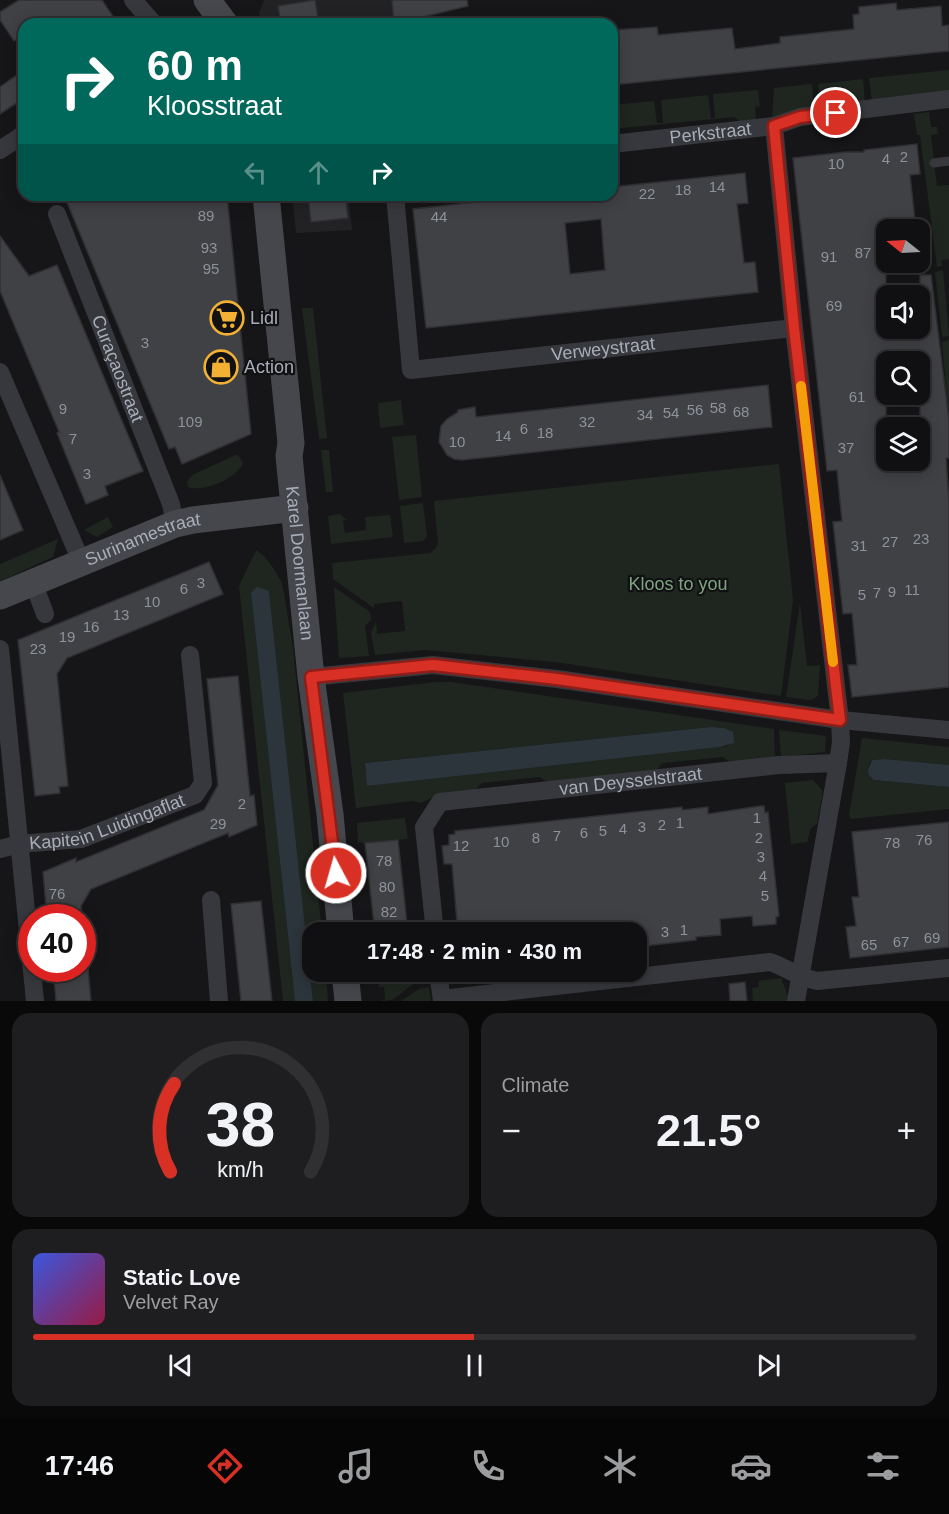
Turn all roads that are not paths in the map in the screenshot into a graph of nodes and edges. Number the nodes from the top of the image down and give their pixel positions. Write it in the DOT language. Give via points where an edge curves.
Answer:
graph roads {
  1 [pos="133,0"];
  2 [pos="207,0"];
  3 [pos="149,18"];
  4 [pos="220,18"];
  5 [pos="949,99"];
  6 [pos="774,126"];
  7 [pos="18,138"];
  8 [pos="618,143"];
  9 [pos="0,150"];
  10 [pos="949,161"];
  11 [pos="934,163"];
  12 [pos="267,201"];
  13 [pos="396,201"];
  14 [pos="57,214"];
  15 [pos="794,328"];
  16 [pos="0,372"];
  17 [pos="295,508"];
  18 [pos="175,524"];
  19 [pos="81,561"];
  20 [pos="33,582"];
  21 [pos="0,596"];
  22 [pos="45,614"];
  23 [pos="0,649"];
  24 [pos="190,655"];
  25 [pos="311,677"];
  26 [pos="840,720"];
  27 [pos="949,730"];
  28 [pos="838,763"];
  29 [pos="19,844"];
  30 [pos="0,849"];
  31 [pos="211,900"];
  32 [pos="341,922"];
  33 [pos="434,922"];
  34 [pos="949,968"];
  35 [pos="800,977"];
  36 [pos="346,982"];
  37 [pos="439,982"];
  38 [pos="442,1000"];
  39 [pos="35,1001"];
  40 [pos="219,1001"];
  41 [pos="348,1001"];
  42 [pos="796,1001"];
  1 -- 3 [label="street"];
  2 -- 4 [label="street"];
  5 -- 6 [label="street, Perkstraat" via="800,117"];
  6 -- 8 [label="street, Perkstraat"];
  6 -- 15 [label="street"];
  7 -- 9 [label="street"];
  10 -- 11 [label="lane"];
  12 -- 17 [label="street, Karel Doormanlaan"];
  13 -- 15 [label="street, Verweystraat" via="411,370"];
  14 -- 18 [label="street, Curaçaostraat" via="171,504"];
  15 -- 26 [label="street"];
  16 -- 19 [label="street"];
  17 -- 18 [label="street, Surinamestraat"];
  17 -- 25 [label="street, Karel Doormanlaan"];
  18 -- 19 [label="street, Surinamestraat"];
  19 -- 20 [label="street, Surinamestraat"];
  20 -- 21 [label="street, Surinamestraat"];
  20 -- 22 [label="street"];
  23 -- 29 [label="street"];
  24 -- 29 [label="street, Kapitein Luidingaflat" via="203,783 195,795 81,839"];
  25 -- 26 [label="street" via="433,665"];
  25 -- 32 [label="street, Karel Doormanlaan"];
  26 -- 27 [label="street"];
  26 -- 28 [label="street"];
  28 -- 33 [label="street, van Deysselstraat" via="779,765 441,802 424,827"];
  28 -- 35 [label="street"];
  29 -- 30 [label="street, Kapitein Luidingaflat"];
  29 -- 39 [label="street"];
  31 -- 40 [label="street"];
  34 -- 35 [label="street" via="839,980"];
  35 -- 38 [label="street" via="770,962"];
  35 -- 42 [label="street"];
  36 -- 41 [label="street"];
  37 -- 38 [label="street"];
}
